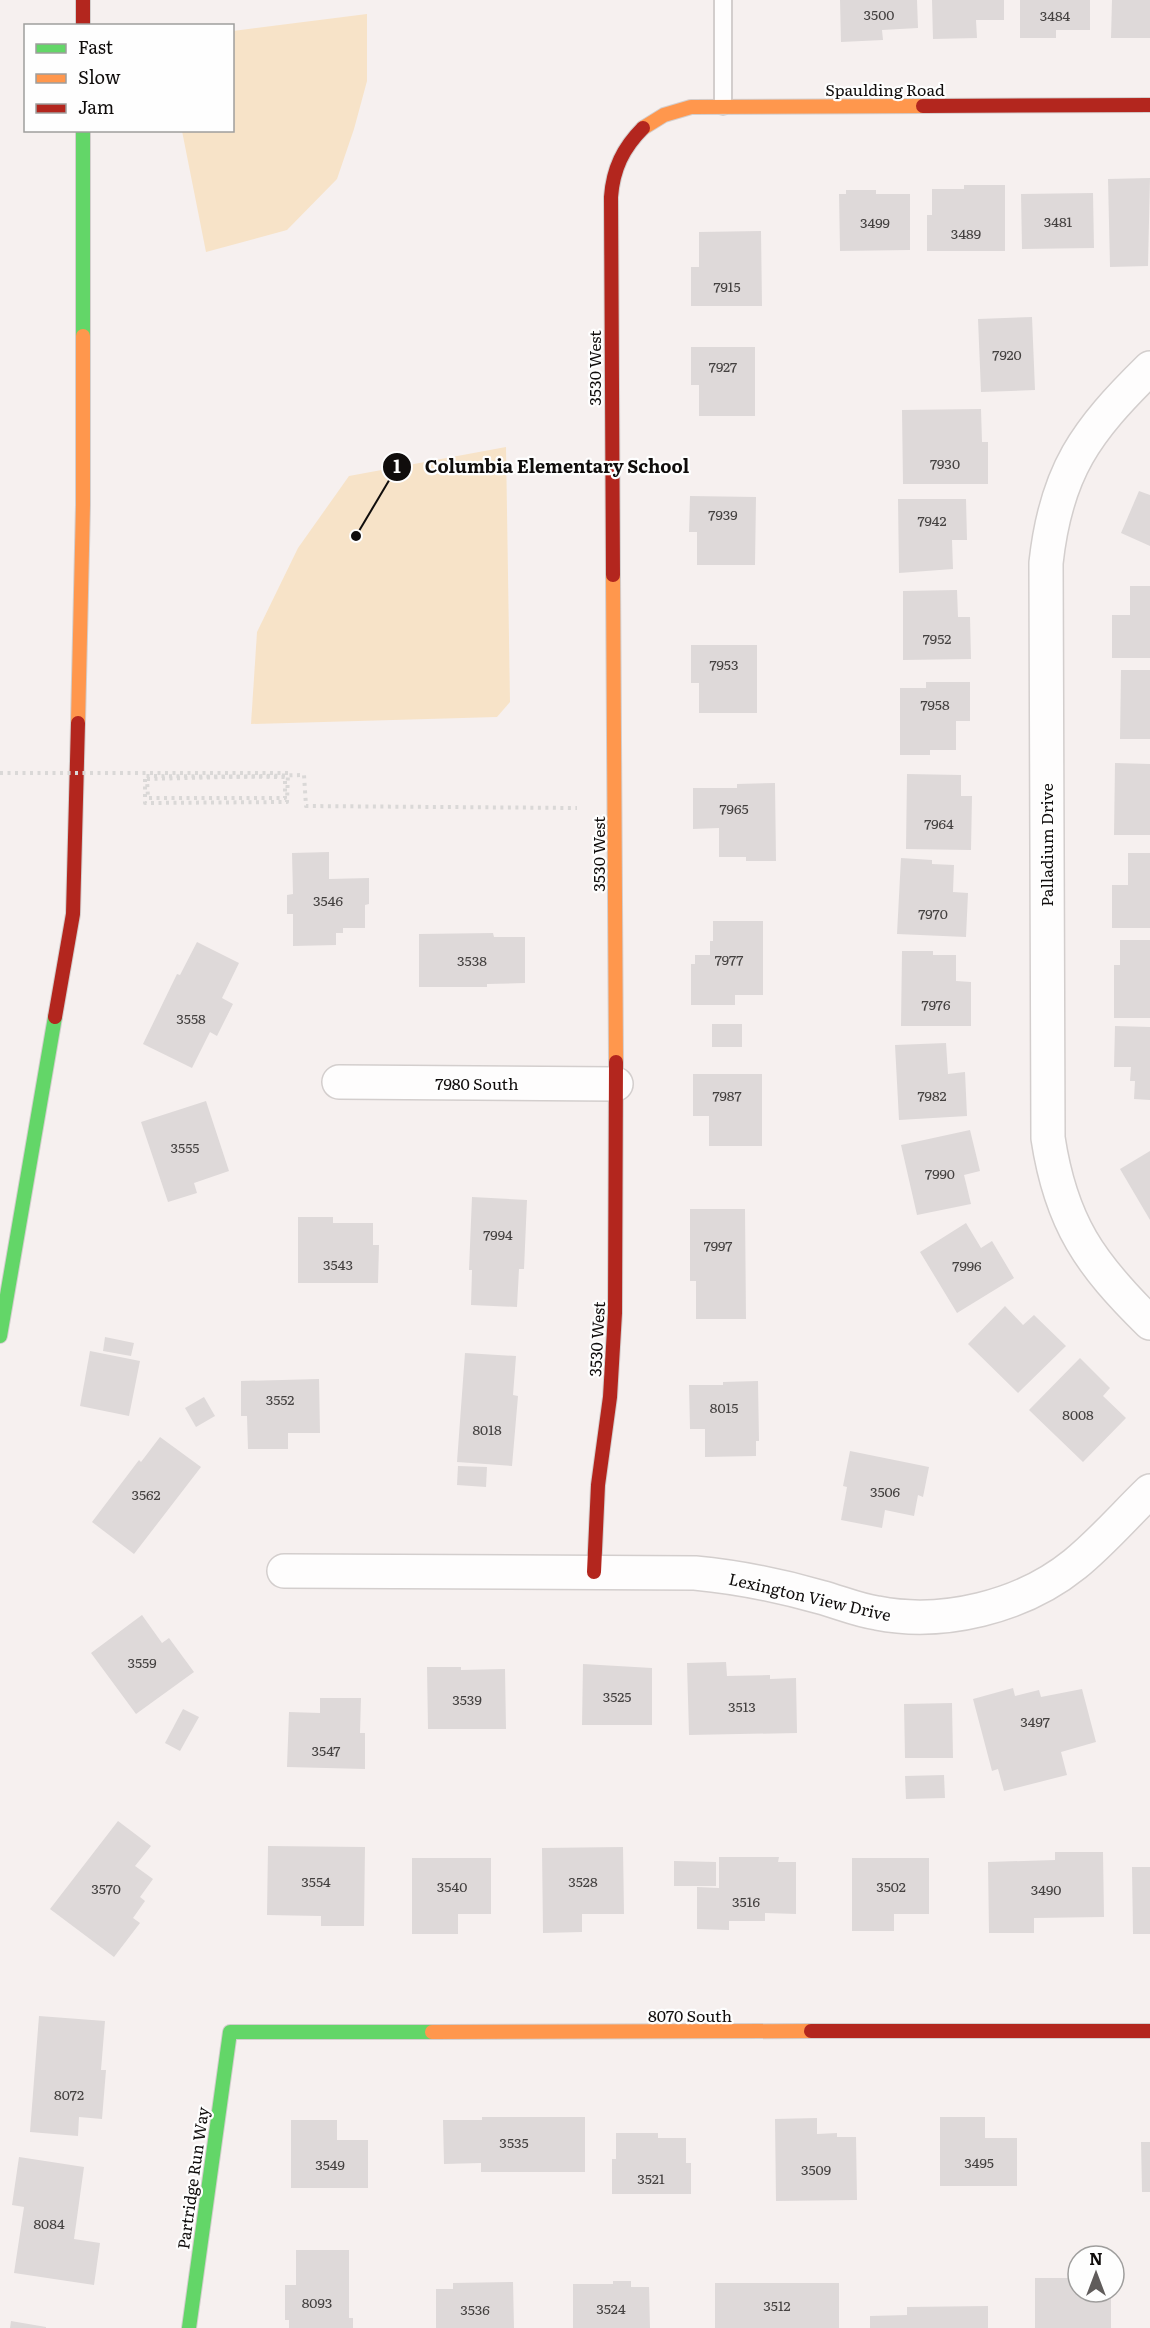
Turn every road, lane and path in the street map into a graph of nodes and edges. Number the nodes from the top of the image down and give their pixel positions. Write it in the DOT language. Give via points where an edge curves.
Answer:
graph roads {
  1 [pos="82,0"];
  2 [pos="723,0"];
  3 [pos="82,24"];
  4 [pos="1150,105"];
  5 [pos="723,106"];
  6 [pos="82,132"];
  7 [pos="630,139"];
  8 [pos="1150,368"];
  9 [pos="0,773"];
  10 [pos="584,808"];
  11 [pos="339,1082"];
  12 [pos="616,1084"];
  13 [pos="1150,1323"];
  14 [pos="0,1336"];
  15 [pos="1150,1491"];
  16 [pos="284,1571"];
  17 [pos="594,1572"];
  18 [pos="1150,2031"];
  19 [pos="230,2032"];
  20 [pos="189,2328"];
  1 -- 3 [label="main road"];
  2 -- 5 [label="lane"];
  4 -- 5 [label="main road, Spaulding Road"];
  5 -- 7 [label="main road, Spaulding Road" via="673,109 657,116"];
  6 -- 14 [label="main road" via="82,505 73,914"];
  7 -- 12 [label="main road, 3530 West" via="614,174 610,211"];
  8 -- 13 [label="street, Palladium Drive" via="1096,424 1077,453 1054,510 1046,563 1048,1138 1062,1203 1077,1234 1117,1290"];
  9 -- 10 [label="path, bridge" via="288,773 287,802 145,803 145,776 285,777 285,798 148,798 147,779 304,775 306,806"];
  11 -- 12 [label="street, 7980 South"];
  12 -- 17 [label="main road, 3530 West" via="615,1313 610,1397 598,1485"];
  15 -- 17 [label="street, Lexington View Drive" via="1074,1564 1044,1585 992,1605 938,1617 879,1614 782,1587 724,1576"];
  16 -- 17 [label="street, Lexington View Drive"];
  18 -- 19 [label="main road, 8070 South"];
  19 -- 20 [label="main road, Partridge Run Way"];
}
